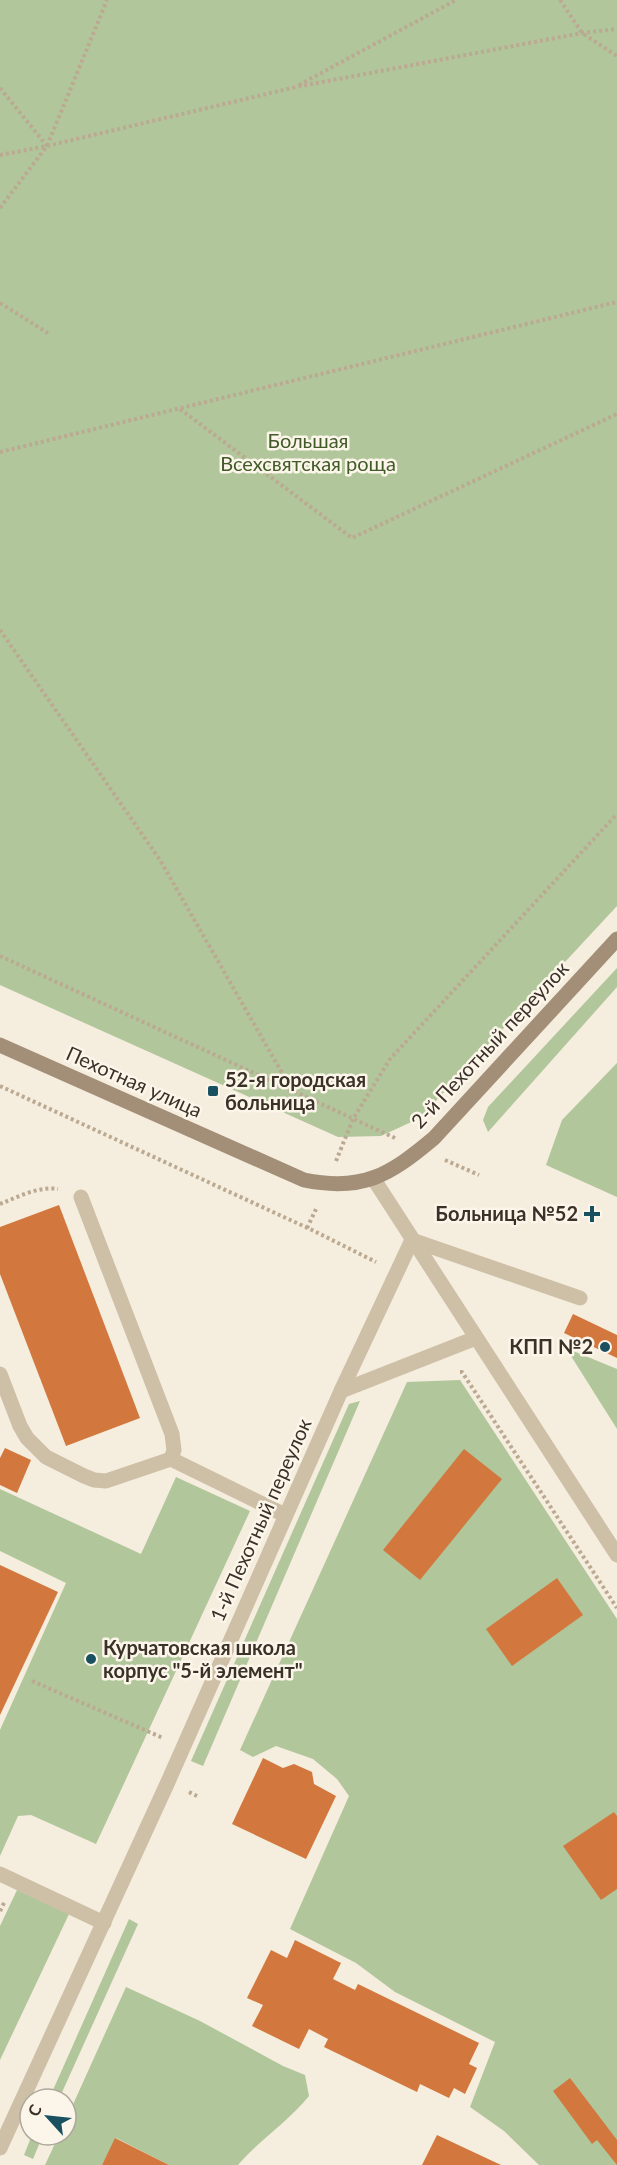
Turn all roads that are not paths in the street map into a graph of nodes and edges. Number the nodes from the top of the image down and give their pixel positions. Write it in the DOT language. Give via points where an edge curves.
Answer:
graph roads {
  1 [pos="617,939"];
  2 [pos="0,1045"];
  3 [pos="387,1172"];
  4 [pos="373,1178"];
  5 [pos="81,1197"];
  6 [pos="412,1240"];
  7 [pos="580,1298"];
  8 [pos="476,1338"];
  9 [pos="0,1374"];
  10 [pos="341,1391"];
  11 [pos="171,1459"];
  12 [pos="285,1515"];
  13 [pos="617,1555"];
  14 [pos="0,1874"];
  15 [pos="104,1923"];
  16 [pos="0,2148"];
  1 -- 3 [label="street, 2-й Пехотный переулок" via="434,1138"];
  2 -- 4 [label="street, Пехотная улица" via="304,1180 348,1185"];
  3 -- 4 [label="street, Пехотная улица"];
  4 -- 6 [label="street"];
  5 -- 11 [label="street" via="172,1434"];
  6 -- 7 [label="street"];
  6 -- 8 [label="street"];
  6 -- 10 [label="street, 1-й Пехотный переулок"];
  8 -- 10 [label="street"];
  8 -- 13 [label="street"];
  9 -- 11 [label="street" via="27,1438 46,1457 84,1476 106,1481"];
  10 -- 12 [label="street, 1-й Пехотный переулок"];
  11 -- 12 [label="street"];
  12 -- 15 [label="street, 1-й Пехотный переулок"];
  14 -- 15 [label="street"];
  15 -- 16 [label="street, 1-й Пехотный переулок"];
}
